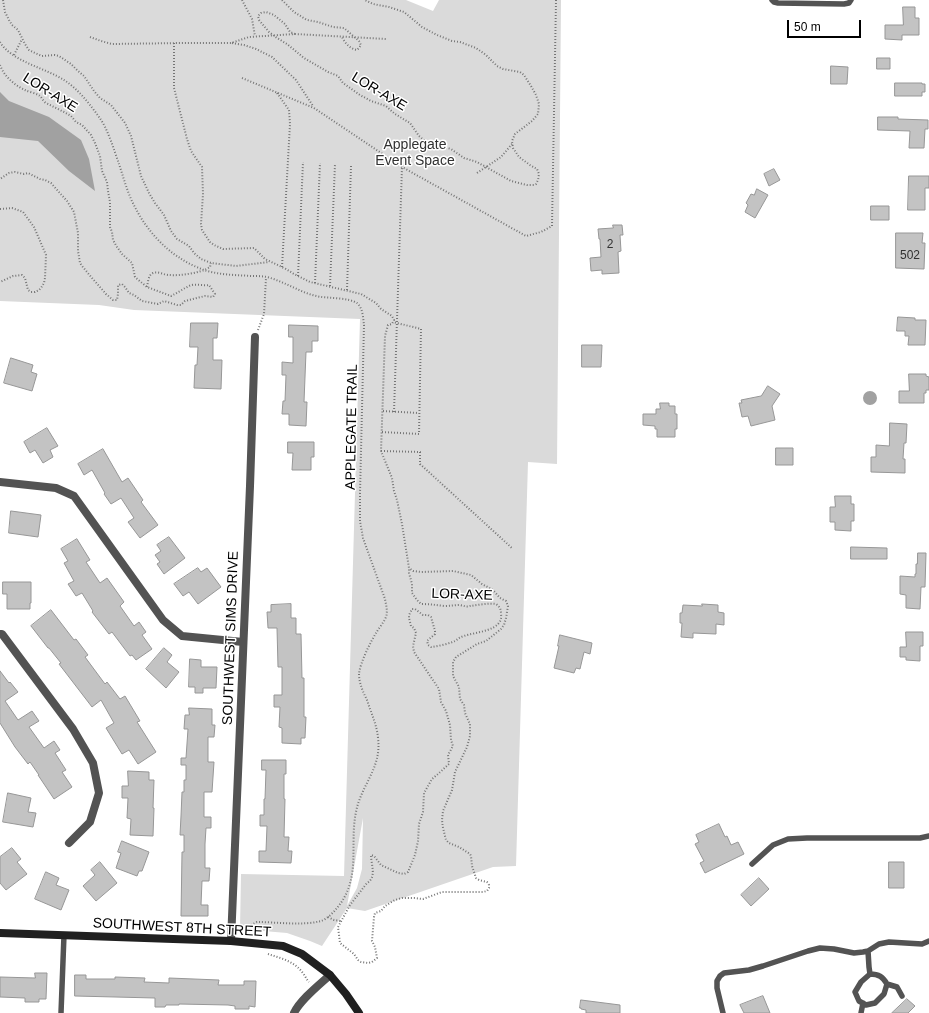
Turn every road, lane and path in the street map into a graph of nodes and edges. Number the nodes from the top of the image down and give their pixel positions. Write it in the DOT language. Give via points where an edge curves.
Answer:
graph roads {
  1 [pos="3,0"];
  2 [pos="242,0"];
  3 [pos="282,0"];
  4 [pos="365,0"];
  5 [pos="556,0"];
  6 [pos="772,0"];
  7 [pos="851,0"];
  8 [pos="296,34"];
  9 [pos="273,35"];
  10 [pos="255,36"];
  11 [pos="90,37"];
  12 [pos="342,37"];
  13 [pos="354,37"];
  14 [pos="22,39"];
  15 [pos="386,39"];
  16 [pos="0,42"];
  17 [pos="174,43"];
  18 [pos="231,43"];
  19 [pos="14,55"];
  20 [pos="0,65"];
  21 [pos="242,78"];
  22 [pos="276,92"];
  23 [pos="314,108"];
  24 [pos="512,144"];
  25 [pos="303,162"];
  26 [pos="320,163"];
  27 [pos="335,164"];
  28 [pos="351,166"];
  29 [pos="402,166"];
  30 [pos="486,167"];
  31 [pos="477,173"];
  32 [pos="0,179"];
  33 [pos="0,209"];
  34 [pos="271,262"];
  35 [pos="211,263"];
  36 [pos="282,267"];
  37 [pos="205,270"];
  38 [pos="298,276"];
  39 [pos="266,277"];
  40 [pos="0,282"];
  41 [pos="314,283"];
  42 [pos="147,287"];
  43 [pos="330,287"];
  44 [pos="346,290"];
  45 [pos="393,322"];
  46 [pos="397,323"];
  47 [pos="255,336"];
  48 [pos="383,412"];
  49 [pos="394,412"];
  50 [pos="419,413"];
  51 [pos="382,432"];
  52 [pos="381,451"];
  53 [pos="0,482"];
  54 [pos="513,549"];
  55 [pos="409,568"];
  56 [pos="0,634"];
  57 [pos="243,642"];
  58 [pos="929,836"];
  59 [pos="69,843"];
  60 [pos="752,864"];
  61 [pos="328,917"];
  62 [pos="334,920"];
  63 [pos="341,921"];
  64 [pos="338,927"];
  65 [pos="246,932"];
  66 [pos="0,933"];
  67 [pos="64,935"];
  68 [pos="231,941"];
  69 [pos="929,941"];
  70 [pos="868,951"];
  71 [pos="267,954"];
  72 [pos="870,974"];
  73 [pos="330,975"];
  74 [pos="887,984"];
  75 [pos="315,988"];
  76 [pos="902,996"];
  77 [pos="863,1003"];
  78 [pos="61,1013"];
  79 [pos="294,1013"];
  80 [pos="359,1013"];
  81 [pos="723,1013"];
  82 [pos="861,1013"];
  1 -- 14 [label="path, LOR-AXE" via="8,20 18,30"];
  2 -- 10 [label="path" via="252,19"];
  3 -- 13 [label="path" via="307,20 344,28"];
  4 -- 24 [label="path" via="404,12 422,27 437,35 476,48 503,70 524,74 536,95 539,104 538,114 515,134"];
  5 -- 29 [label="path" via="552,226 526,236"];
  6 -- 7 [label="lane" via="778,3 844,4"];
  8 -- 9 [label="path"];
  8 -- 9 [label="path, LOR-AXE" via="290,32 274,15 261,13 258,16 259,20"];
  8 -- 12 [label="path"];
  9 -- 10 [label="path"];
  9 -- 30 [label="path, LOR-AXE" via="304,58 338,76 343,83 371,101 386,106 410,123 425,142 451,149 464,158"];
  10 -- 18 [label="path"];
  11 -- 17 [label="path" via="112,44"];
  12 -- 13 [label="path"];
  12 -- 13 [label="path, LOR-AXE" via="345,43 357,50 361,45"];
  13 -- 15 [label="path"];
  14 -- 19 [label="path, LOR-AXE"];
  14 -- 35 [label="path, LOR-AXE" via="29,50 42,56 55,55 71,64 84,76 100,98 111,105 125,123 141,176 171,231 201,259"];
  16 -- 19 [label="path, APPLEGATE TRAIL"];
  17 -- 18 [label="path"];
  17 -- 34 [label="path" via="174,88 191,151 202,167 202,230 214,245 223,248 254,248"];
  18 -- 23 [label="path" via="256,49 272,57 296,80"];
  19 -- 37 [label="path, APPLEGATE TRAIL" via="64,80 84,97 101,119 128,192 149,229 164,246 180,258"];
  20 -- 42 [label="path, LOR-AXE" via="7,77 16,84 71,116 91,135 96,143 107,182 110,227 116,247 132,263 134,277"];
  21 -- 22 [label="path"];
  22 -- 23 [label="path"];
  22 -- 36 [label="path" via="289,110 290,124"];
  23 -- 29 [label="path"];
  24 -- 30 [label="path" via="501,157"];
  24 -- 30 [label="path, LOR-AXE" via="519,156 537,169 539,174 536,184 527,185 511,181"];
  25 -- 38 [label="path"];
  26 -- 41 [label="path"];
  27 -- 43 [label="path"];
  28 -- 44 [label="path"];
  29 -- 46 [label="path"];
  30 -- 31 [label="path"];
  32 -- 42 [label="path, LOR-AXE" via="11,172 28,173 51,183 74,212 80,263 113,300 116,300 118,294 118,285 122,284 129,293 142,301 158,304 164,301 181,305 185,301 204,296 213,297 215,294 209,285 190,286 171,296"];
  33 -- 40 [label="path" via="12,208 23,212 34,227 46,257 45,278 39,290 28,290 22,275"];
  34 -- 35 [label="path, LOR-AXE" via="236,266"];
  34 -- 36 [label="path"];
  35 -- 37 [label="path" via="210,268"];
  36 -- 38 [label="path"];
  37 -- 39 [label="path, APPLEGATE TRAIL"];
  37 -- 42 [label="path" via="168,275 153,273"];
  38 -- 41 [label="path"];
  39 -- 47 [label="path" via="264,314"];
  39 -- 61 [label="path, APPLEGATE TRAIL" via="320,297 357,303 362,310 364,325 360,522 387,608 386,617 364,658 359,674 375,721 379,739 378,758 356,812 350,886 342,902"];
  41 -- 43 [label="path"];
  43 -- 44 [label="path"];
  44 -- 45 [label="path" via="376,302 392,316"];
  45 -- 46 [label="path"];
  45 -- 48 [label="path" via="388,325 385,336"];
  46 -- 49 [label="path"];
  46 -- 50 [label="path" via="421,329"];
  47 -- 57 [label="street, SOUTHWEST SIMS DRIVE"];
  48 -- 49 [label="path"];
  48 -- 51 [label="path"];
  49 -- 50 [label="path"];
  50 -- 51 [label="path" via="419,434"];
  51 -- 52 [label="path"];
  52 -- 54 [label="path" via="420,452 420,464"];
  52 -- 55 [label="path" via="392,478"];
  53 -- 57 [label="street" via="56,488 74,496 163,620 182,636"];
  55 -- 63 [label="path, LOR-AXE" via="412,593 422,604 469,607 492,603 500,608 502,617 500,623 493,628 431,647 427,641 436,631 431,616 412,609 409,618 416,633 414,652 439,689 450,725 453,746 448,755 449,764 432,779 424,793 418,841 408,872 398,873 381,865 371,855 372,877"];
  55 -- 64 [label="path, LOR-AXE" via="421,572 453,571 471,575 493,590 508,606 501,629 486,641 456,657 453,662 453,676 470,724 470,736 455,772 442,820 446,840 470,854 476,878 487,882 489,888 483,892 442,892 423,899 395,900 374,915 372,941 377,958 372,962 363,963 358,960 340,942"];
  56 -- 59 [label="street" via="73,729 93,762 99,793 90,822"];
  57 -- 68 [label="street, SOUTHWEST SIMS DRIVE"];
  58 -- 60 [label="lane" via="788,839 773,845"];
  61 -- 62 [label="path"];
  61 -- 65 [label="path, APPLEGATE TRAIL" via="322,921 308,923 258,922 251,925"];
  62 -- 63 [label="path"];
  62 -- 64 [label="path, LOR-AXE"];
  63 -- 64 [label="path, LOR-AXE"];
  66 -- 67 [label="street, SOUTHWEST 8TH STREET"];
  67 -- 68 [label="street, SOUTHWEST 8TH STREET"];
  67 -- 78 [label="lane"];
  68 -- 73 [label="street, SOUTHWEST 8TH STREET" via="283,946 302,954"];
  69 -- 70 [label="lane" via="922,944 889,942 879,944"];
  70 -- 72 [label="lane"];
  70 -- 81 [label="lane" via="854,953 820,948 749,970 724,973 717,981"];
  71 -- 75 [label="path" via="291,962"];
  72 -- 74 [label="lane" via="884,978"];
  72 -- 77 [label="lane" via="855,992 859,1001"];
  73 -- 75 [label="street"];
  73 -- 80 [label="street, SOUTHWEST 8TH STREET"];
  74 -- 76 [label="lane" via="897,987"];
  74 -- 77 [label="lane" via="884,994 875,1003"];
  75 -- 79 [label="street"];
  77 -- 82 [label="lane"];
}
